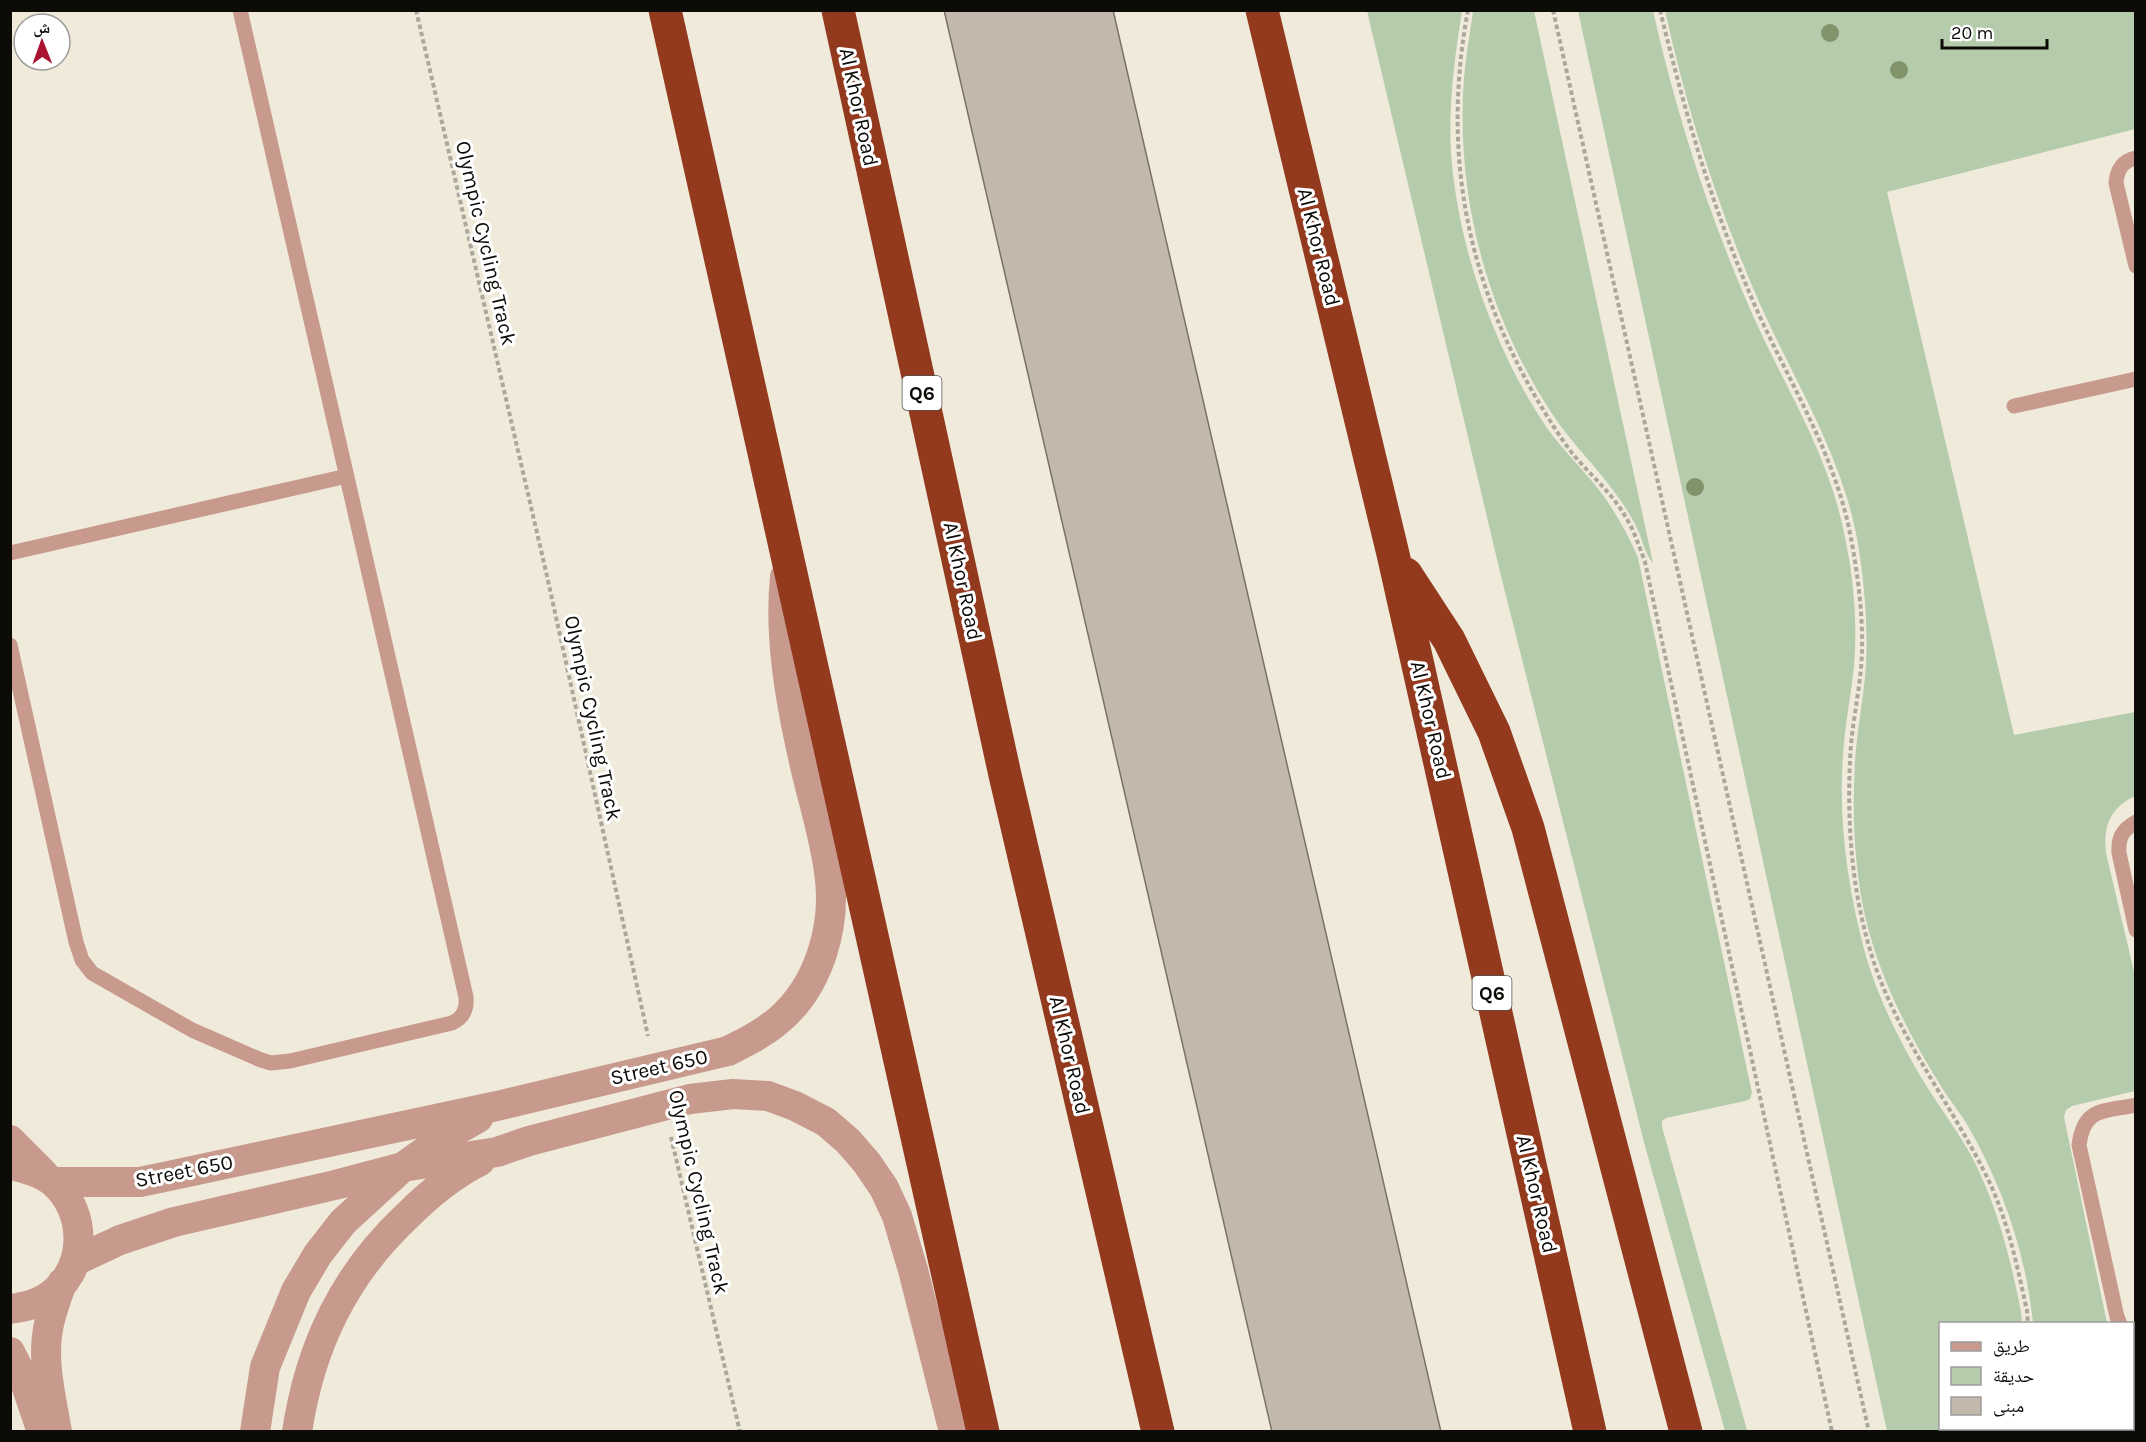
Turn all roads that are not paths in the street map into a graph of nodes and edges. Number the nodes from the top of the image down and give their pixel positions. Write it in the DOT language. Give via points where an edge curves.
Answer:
graph roads {
  1 [pos="240,10"];
  2 [pos="665,10"];
  3 [pos="838,10"];
  4 [pos="1262,10"];
  5 [pos="2136,158"];
  6 [pos="2136,266"];
  7 [pos="2136,379"];
  8 [pos="2014,406"];
  9 [pos="347,476"];
  10 [pos="10,553"];
  11 [pos="787,553"];
  12 [pos="1393,554"];
  13 [pos="10,645"];
  14 [pos="2136,822"];
  15 [pos="2136,930"];
  16 [pos="2136,1105"];
  17 [pos="497,1106"];
  18 [pos="10,1140"];
  19 [pos="496,1152"];
  20 [pos="10,1165"];
  21 [pos="403,1167"];
  22 [pos="52,1181"];
  23 [pos="69,1272"];
  24 [pos="10,1309"];
  25 [pos="2120,1322"];
  26 [pos="10,1352"];
  27 [pos="42,1431"];
  28 [pos="57,1431"];
  29 [pos="255,1431"];
  30 [pos="297,1431"];
  31 [pos="954,1431"];
  32 [pos="983,1431"];
  33 [pos="1158,1431"];
  34 [pos="1590,1431"];
  35 [pos="1686,1431"];
  1 -- 9 [label="lane"];
  2 -- 11 [label="highway"];
  3 -- 33 [label="highway, Al Khor Road / Q6" via="1005,775"];
  4 -- 12 [label="highway, Al Khor Road / Q6"];
  5 -- 6 [label="lane" via="2122,165 2116,183"];
  7 -- 8 [label="lane"];
  9 -- 10 [label="lane"];
  9 -- 13 [label="lane" via="466,997 465,1009 457,1021 271,1063 192,1030 92,973 76,942"];
  11 -- 17 [label="street, Street 650" via="783,592 789,685 829,872 831,906 824,948 812,980 779,1020 728,1051"];
  11 -- 32 [label="highway"];
  12 -- 34 [label="highway, Al Khor Road / Q6"];
  12 -- 35 [label="highway" via="1449,640 1494,732 1528,828"];
  14 -- 15 [label="lane" via="2124,829 2118,842"];
  16 -- 25 [label="lane" via="2086,1119 2079,1145"];
  17 -- 21 [label="street"];
  17 -- 22 [label="street, Street 650" via="140,1182"];
  18 -- 22 [label="street"];
  19 -- 21 [label="street, Street 650"];
  19 -- 30 [label="street, Street 650" via="429,1194 384,1237 353,1277 313,1361"];
  19 -- 31 [label="street, Street 650" via="690,1099 733,1094 768,1096 826,1122 867,1163 897,1216"];
  20 -- 22 [label="street" via="31,1169"];
  21 -- 23 [label="street, Street 650" via="174,1222 120,1240"];
  21 -- 29 [label="street" via="343,1222 296,1291 265,1367"];
  22 -- 23 [label="street" via="66,1195 78,1227 79,1245"];
  23 -- 24 [label="street, Street 650" via="47,1298"];
  23 -- 28 [label="street" via="48,1326 46,1347"];
  26 -- 27 [label="street"];
}
